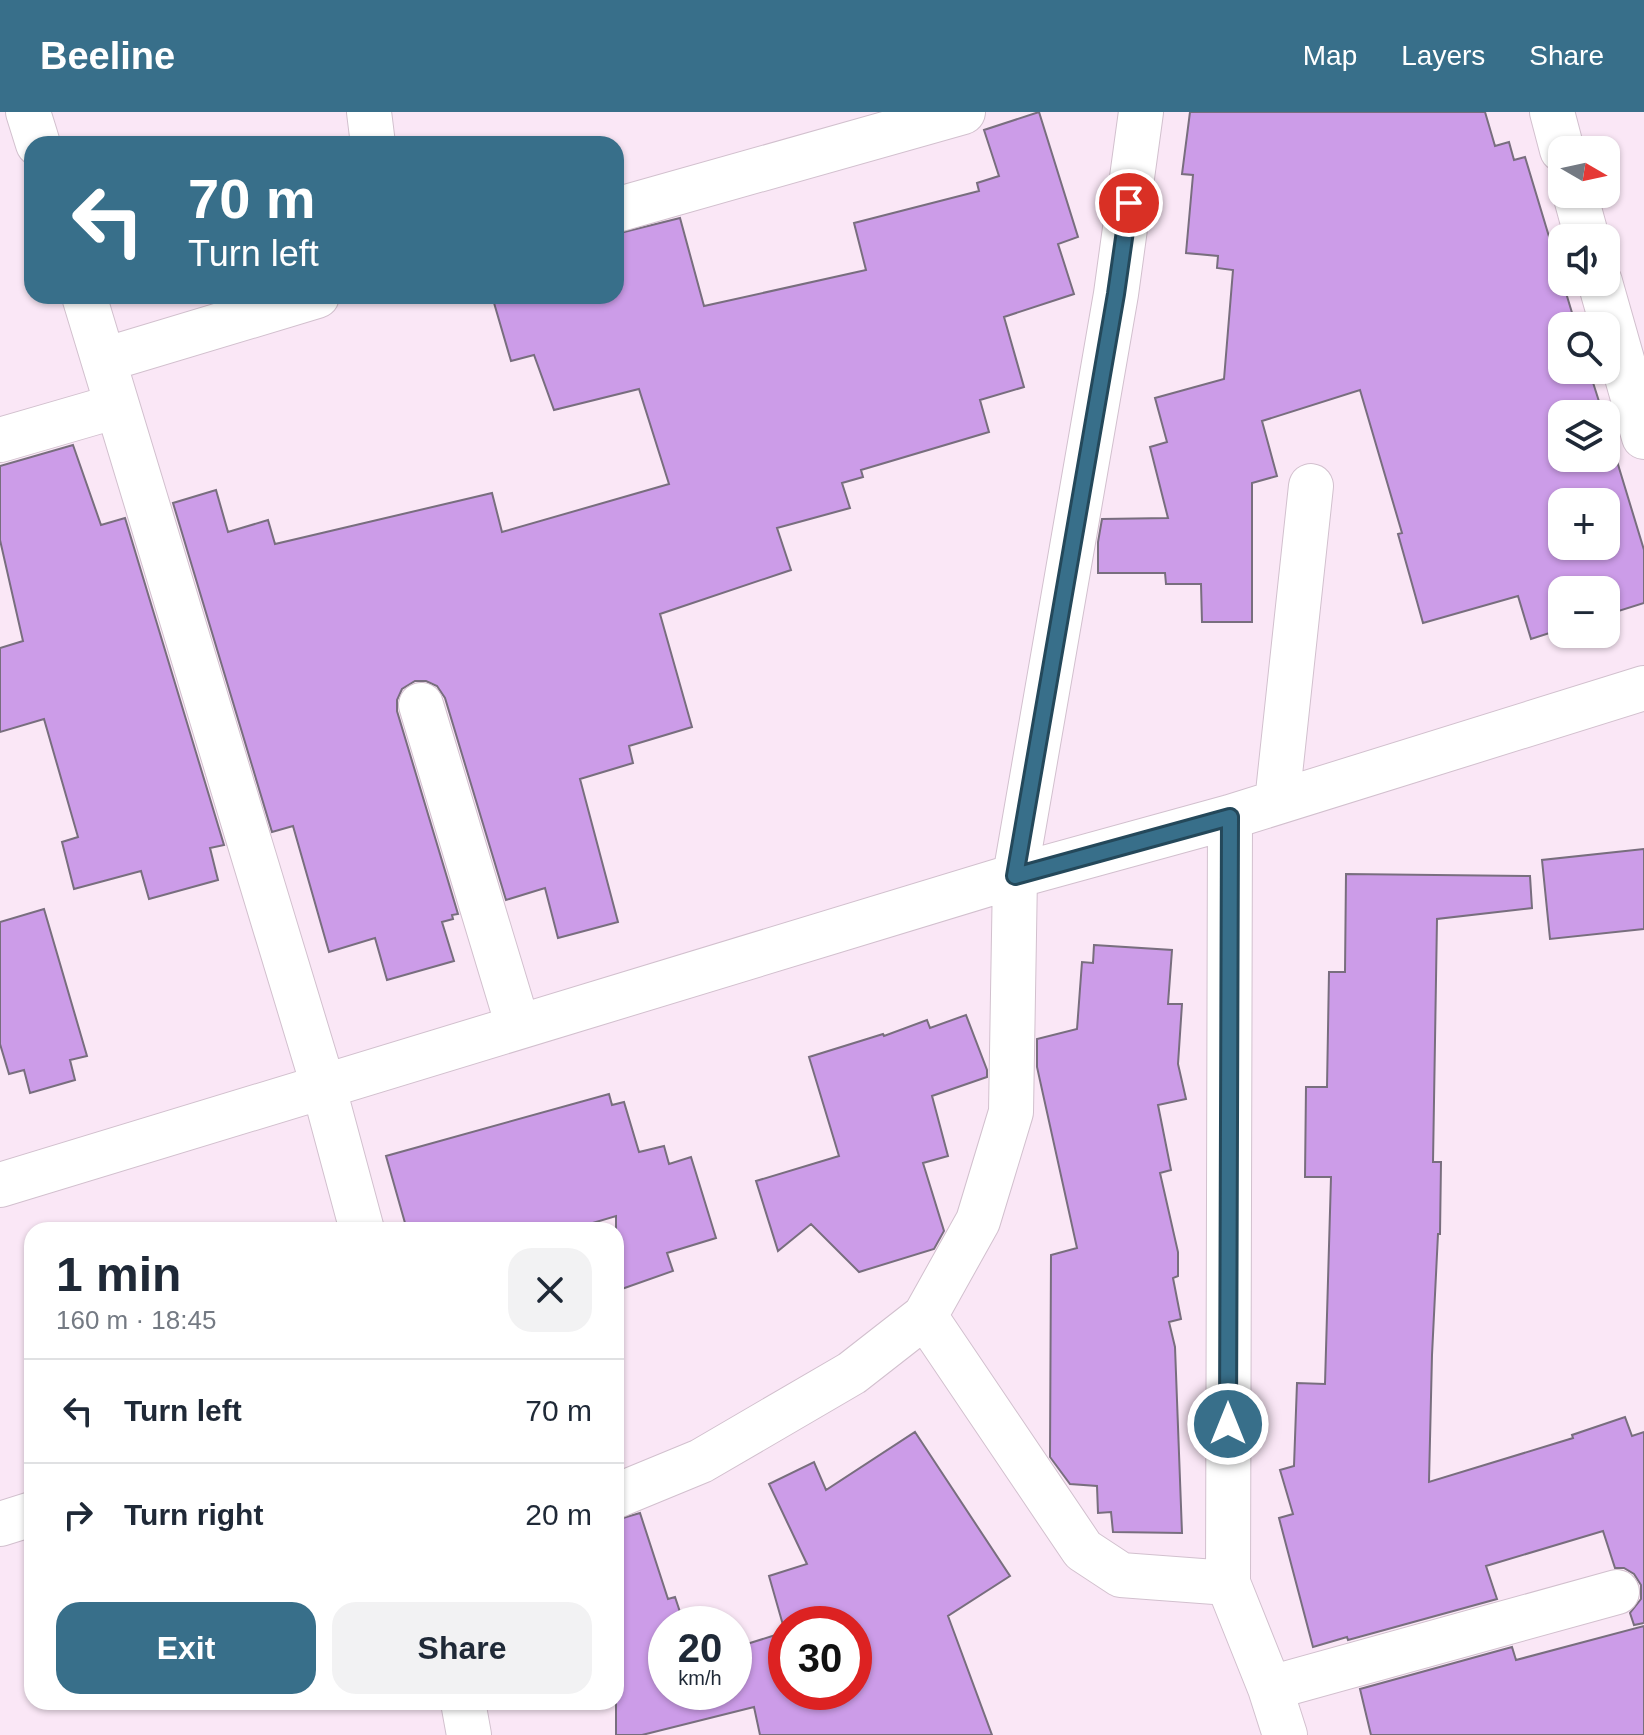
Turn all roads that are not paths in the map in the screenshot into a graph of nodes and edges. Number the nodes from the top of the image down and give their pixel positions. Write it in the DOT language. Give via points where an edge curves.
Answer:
graph roads {
  1 [pos="28,112"];
  2 [pos="369,112"];
  3 [pos="963,112"];
  4 [pos="1141,112"];
  5 [pos="1552,112"];
  6 [pos="36,136"];
  7 [pos="372,136"];
  8 [pos="1558,136"];
  9 [pos="624,208"];
  10 [pos="1604,296"];
  11 [pos="86,304"];
  12 [pos="290,304"];
  13 [pos="104,360"];
  14 [pos="117,406"];
  15 [pos="1644,437"];
  16 [pos="0,440"];
  17 [pos="1311,486"];
  18 [pos="1644,688"];
  19 [pos="421,705"];
  20 [pos="1277,802"];
  21 [pos="1230,817"];
  22 [pos="1015,876"];
  23 [pos="518,1026"];
  24 [pos="323,1085"];
  25 [pos="0,1185"];
  26 [pos="360,1222"];
  27 [pos="925,1316"];
  28 [pos="624,1493"];
  29 [pos="24,1516"];
  30 [pos="0,1524"];
  31 [pos="1228,1583"];
  32 [pos="1617,1592"];
  33 [pos="1270,1688"];
  34 [pos="464,1710"];
  35 [pos="469,1735"];
  36 [pos="1285,1735"];
  1 -- 6 [label="street"];
  2 -- 7 [label="street"];
  3 -- 9 [label="street"];
  4 -- 22 [label="street" via="1116,294"];
  5 -- 8 [label="street"];
  10 -- 15 [label="street"];
  11 -- 13 [label="street"];
  12 -- 13 [label="street"];
  13 -- 14 [label="street"];
  14 -- 16 [label="street"];
  14 -- 24 [label="street"];
  17 -- 20 [label="street"];
  18 -- 20 [label="street"];
  19 -- 23 [label="street"];
  20 -- 21 [label="street"];
  21 -- 22 [label="street"];
  21 -- 31 [label="street"];
  22 -- 23 [label="street"];
  22 -- 27 [label="street" via="1011,1112 978,1221"];
  23 -- 24 [label="street"];
  24 -- 25 [label="street"];
  24 -- 26 [label="street"];
  27 -- 28 [label="street" via="852,1373 701,1461"];
  27 -- 31 [label="street" via="1083,1550 1121,1575"];
  29 -- 30 [label="street"];
  31 -- 33 [label="street"];
  32 -- 33 [label="street"];
  33 -- 36 [label="street"];
  34 -- 35 [label="street"];
}
